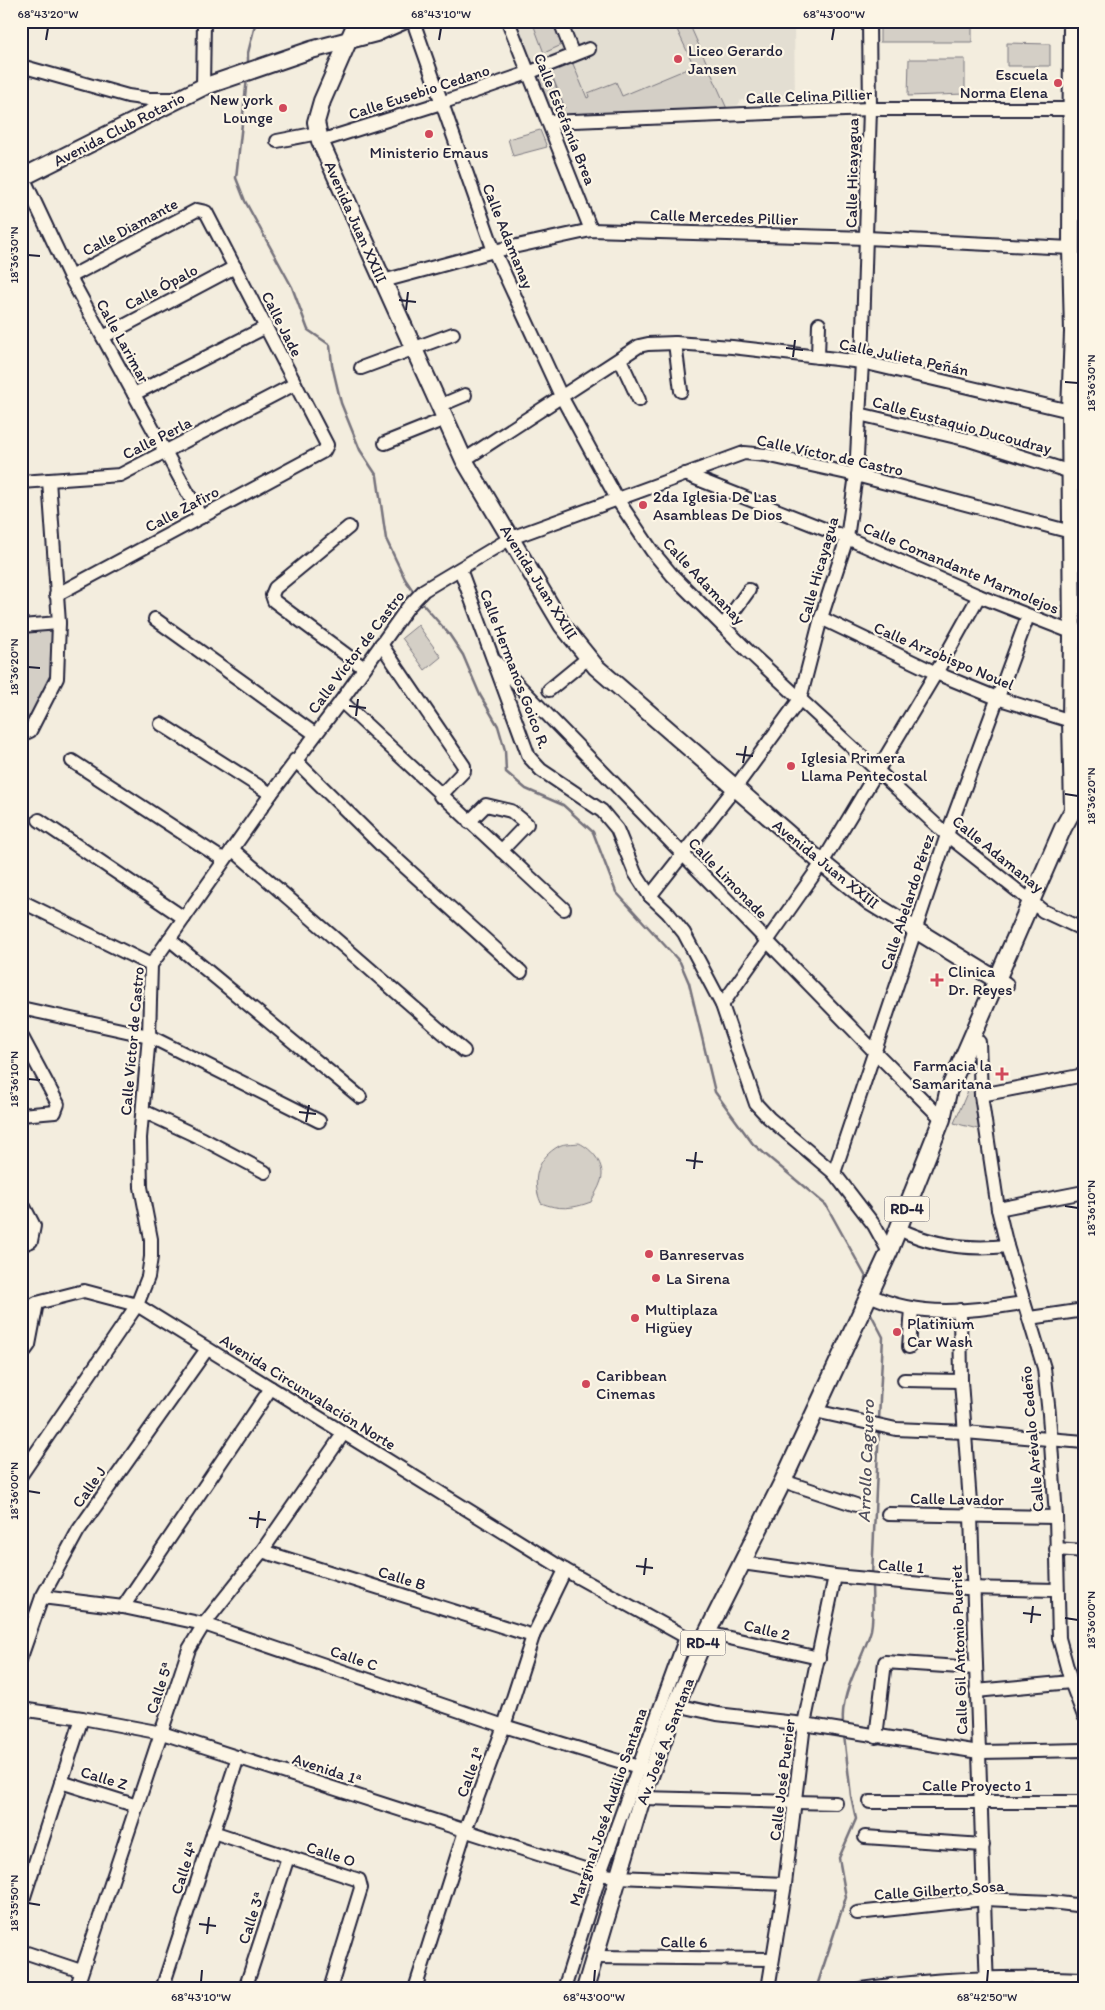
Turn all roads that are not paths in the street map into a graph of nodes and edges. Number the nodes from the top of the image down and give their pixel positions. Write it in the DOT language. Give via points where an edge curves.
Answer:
graph roads {
  1 [pos="204,21"];
  2 [pos="357,21"];
  3 [pos="379,21"];
  4 [pos="403,21"];
  5 [pos="414,21"];
  6 [pos="508,21"];
  7 [pos="560,21"];
  8 [pos="869,21"];
  9 [pos="1072,21"];
  10 [pos="348,40"];
  11 [pos="589,49"];
  12 [pos="573,55"];
  13 [pos="1078,57"];
  14 [pos="21,66"];
  15 [pos="528,73"];
  16 [pos="203,87"];
  17 [pos="176,99"];
  18 [pos="441,103"];
  19 [pos="870,109"];
  20 [pos="1071,109"];
  21 [pos="549,122"];
  22 [pos="319,137"];
  23 [pos="277,142"];
  24 [pos="22,178"];
  25 [pos="1078,182"];
  26 [pos="206,212"];
  27 [pos="591,230"];
  28 [pos="867,238"];
  29 [pos="1071,248"];
  30 [pos="494,251"];
  31 [pos="235,267"];
  32 [pos="70,277"];
  33 [pos="383,281"];
  34 [pos="819,324"];
  35 [pos="266,327"];
  36 [pos="452,334"];
  37 [pos="1078,334"];
  38 [pos="102,337"];
  39 [pos="675,343"];
  40 [pos="413,348"];
  41 [pos="818,357"];
  42 [pos="620,359"];
  43 [pos="862,362"];
  44 [pos="362,368"];
  45 [pos="295,384"];
  46 [pos="681,390"];
  47 [pos="134,394"];
  48 [pos="465,395"];
  49 [pos="562,396"];
  50 [pos="639,400"];
  51 [pos="1070,411"];
  52 [pos="442,412"];
  53 [pos="859,414"];
  54 [pos="385,443"];
  55 [pos="324,451"];
  56 [pos="165,452"];
  57 [pos="464,460"];
  58 [pos="685,474"];
  59 [pos="856,475"];
  60 [pos="1077,475"];
  61 [pos="49,480"];
  62 [pos="21,482"];
  63 [pos="617,499"];
  64 [pos="201,517"];
  65 [pos="349,527"];
  66 [pos="1071,532"];
  67 [pos="511,538"];
  68 [pos="847,538"];
  69 [pos="460,569"];
  70 [pos="749,590"];
  71 [pos="56,595"];
  72 [pos="979,596"];
  73 [pos="1028,616"];
  74 [pos="821,618"];
  75 [pos="155,619"];
  76 [pos="59,623"];
  77 [pos="21,626"];
  78 [pos="723,626"];
  79 [pos="1078,634"];
  80 [pos="381,644"];
  81 [pos="492,658"];
  82 [pos="588,658"];
  83 [pos="364,668"];
  84 [pos="936,673"];
  85 [pos="549,690"];
  86 [pos="997,698"];
  87 [pos="800,699"];
  88 [pos="341,701"];
  89 [pos="161,724"];
  90 [pos="1077,725"];
  91 [pos="315,734"];
  92 [pos="21,735"];
  93 [pos="295,760"];
  94 [pos="72,761"];
  95 [pos="878,771"];
  96 [pos="1084,787"];
  97 [pos="735,788"];
  98 [pos="271,794"];
  99 [pos="440,796"];
  100 [pos="1078,813"];
  101 [pos="39,820"];
  102 [pos="469,822"];
  103 [pos="947,835"];
  104 [pos="232,849"];
  105 [pos="501,851"];
  106 [pos="682,854"];
  107 [pos="224,860"];
  108 [pos="822,863"];
  109 [pos="650,896"];
  110 [pos="21,901"];
  111 [pos="1036,905"];
  112 [pos="564,910"];
  113 [pos="184,918"];
  114 [pos="1084,930"];
  115 [pos="916,931"];
  116 [pos="169,939"];
  117 [pos="767,941"];
  118 [pos="152,965"];
  119 [pos="521,972"];
  120 [pos="1001,983"];
  121 [pos="722,1005"];
  122 [pos="21,1008"];
  123 [pos="21,1035"];
  124 [pos="149,1036"];
  125 [pos="980,1042"];
  126 [pos="464,1051"];
  127 [pos="874,1052"];
  128 [pos="1084,1076"];
  129 [pos="981,1095"];
  130 [pos="360,1097"];
  131 [pos="142,1111"];
  132 [pos="21,1115"];
  133 [pos="942,1119"];
  134 [pos="319,1121"];
  135 [pos="265,1172"];
  136 [pos="834,1173"];
  137 [pos="1084,1192"];
  138 [pos="21,1200"];
  139 [pos="998,1209"];
  140 [pos="899,1229"];
  141 [pos="21,1244"];
  142 [pos="1007,1246"];
  143 [pos="889,1252"];
  144 [pos="869,1297"];
  145 [pos="1024,1303"];
  146 [pos="37,1304"];
  147 [pos="137,1305"];
  148 [pos="912,1309"];
  149 [pos="21,1310"];
  150 [pos="960,1310"];
  151 [pos="1084,1310"];
  152 [pos="1030,1318"];
  153 [pos="909,1347"];
  154 [pos="207,1349"];
  155 [pos="21,1356"];
  156 [pos="904,1380"];
  157 [pos="961,1381"];
  158 [pos="271,1388"];
  159 [pos="815,1411"];
  160 [pos="965,1432"];
  161 [pos="343,1434"];
  162 [pos="1050,1438"];
  163 [pos="1084,1442"];
  164 [pos="21,1474"];
  165 [pos="783,1481"];
  166 [pos="856,1505"];
  167 [pos="888,1514"];
  168 [pos="971,1516"];
  169 [pos="1056,1517"];
  170 [pos="1056,1549"];
  171 [pos="262,1551"];
  172 [pos="1084,1551"];
  173 [pos="742,1564"];
  174 [pos="565,1570"];
  175 [pos="835,1576"];
  176 [pos="972,1588"];
  177 [pos="1057,1590"];
  178 [pos="42,1597"];
  179 [pos="123,1606"];
  180 [pos="204,1624"];
  181 [pos="707,1633"];
  182 [pos="533,1636"];
  183 [pos="686,1637"];
  184 [pos="21,1657"];
  185 [pos="819,1658"];
  186 [pos="975,1668"];
  187 [pos="1071,1682"];
  188 [pos="976,1691"];
  189 [pos="676,1705"];
  190 [pos="21,1709"];
  191 [pos="1084,1716"];
  192 [pos="82,1718"];
  193 [pos="804,1724"];
  194 [pos="504,1726"];
  195 [pos="162,1733"];
  196 [pos="876,1737"];
  197 [pos="1084,1750"];
  198 [pos="979,1752"];
  199 [pos="238,1757"];
  200 [pos="645,1769"];
  201 [pos="62,1782"];
  202 [pos="642,1798"];
  203 [pos="981,1801"];
  204 [pos="795,1802"];
  205 [pos="870,1802"];
  206 [pos="1084,1802"];
  207 [pos="836,1803"];
  208 [pos="137,1806"];
  209 [pos="465,1830"];
  210 [pos="213,1832"];
  211 [pos="865,1837"];
  212 [pos="983,1844"];
  213 [pos="288,1857"];
  214 [pos="600,1874"];
  215 [pos="618,1877"];
  216 [pos="785,1884"];
  217 [pos="985,1899"];
  218 [pos="21,1906"];
  219 [pos="1084,1906"];
  220 [pos="857,1913"];
  221 [pos="21,1951"];
  222 [pos="596,1957"];
  223 [pos="772,1960"];
  224 [pos="82,1971"];
  225 [pos="1084,1979"];
  226 [pos="987,1983"];
  227 [pos="913,1985"];
  228 [pos="76,1989"];
  229 [pos="162,1989"];
  230 [pos="245,1989"];
  231 [pos="330,1989"];
  232 [pos="415,1989"];
  233 [pos="564,1989"];
  234 [pos="585,1989"];
  235 [pos="768,1989"];
  236 [pos="862,1989"];
  1 -- 16 [label="street"];
  2 -- 10 [label="main road, Avenida Juan XXIII"];
  3 -- 10 [label="main road"];
  4 -- 10 [label="main road" via="376,34"];
  5 -- 18 [label="street, Calle Adamanay"];
  6 -- 15 [label="street, Calle Estefanía Brea"];
  7 -- 12 [label="street"];
  8 -- 19 [label="street, Calle Hicayagua"];
  9 -- 13 [label="main road, RD-4"];
  10 -- 16 [label="main road, Avenida Club Rotario"];
  10 -- 22 [label="main road, Avenida Juan XXIII" via="322,101 316,122"];
  11 -- 12 [label="street, Calle Eusebio Cedano"];
  12 -- 15 [label="street, Calle Eusebio Cedano"];
  13 -- 20 [label="main road, RD-4"];
  14 -- 17 [label="street" via="128,96"];
  15 -- 18 [label="street, Calle Eusebio Cedano"];
  15 -- 21 [label="street, Calle Estefanía Brea"];
  16 -- 17 [label="main road, Avenida Club Rotario"];
  17 -- 24 [label="main road, Avenida Club Rotario"];
  18 -- 22 [label="street, Calle Eusebio Cedano"];
  18 -- 30 [label="street, Calle Adamanay"];
  19 -- 20 [label="street, Calle Celina Pillier"];
  19 -- 21 [label="street, Calle Celina Pillier"];
  19 -- 28 [label="street, Calle Hicayagua"];
  20 -- 25 [label="main road, RD-4"];
  21 -- 27 [label="street, Calle Estefanía Brea"];
  22 -- 23 [label="street, Calle Eusebio Cedano"];
  22 -- 33 [label="main road, Avenida Juan XXIII"];
  24 -- 32 [label="street, Calle Larimar"];
  25 -- 29 [label="main road, RD-4"];
  26 -- 31 [label="street, Calle Jade"];
  26 -- 32 [label="street, Calle Diamante" via="197,210"];
  27 -- 28 [label="street, Calle Mercedes Pillier"];
  27 -- 30 [label="street, Calle Mercedes Pillier"];
  28 -- 29 [label="street, Calle Mercedes Pillier"];
  28 -- 43 [label="street, Calle Hicayagua"];
  29 -- 37 [label="main road, RD-4"];
  30 -- 33 [label="street, Calle Mercedes Pillier"];
  30 -- 49 [label="street, Calle Adamanay"];
  31 -- 35 [label="street, Calle Jade"];
  31 -- 38 [label="street, Calle Ópalo"];
  32 -- 38 [label="street, Calle Larimar"];
  33 -- 40 [label="main road, Avenida Juan XXIII"];
  34 -- 41 [label="street"];
  35 -- 45 [label="street, Calle Jade"];
  35 -- 47 [label="street"];
  36 -- 40 [label="street"];
  37 -- 51 [label="main road, RD-4"];
  38 -- 47 [label="street, Calle Larimar"];
  39 -- 41 [label="street, Calle Julieta Peñán"];
  39 -- 42 [label="street, Calle Julieta Peñán" via="639,346"];
  39 -- 46 [label="street"];
  40 -- 44 [label="street"];
  40 -- 52 [label="main road, Avenida Juan XXIII"];
  41 -- 43 [label="street, Calle Julieta Peñán"];
  42 -- 49 [label="street, Calle Julieta Peñán"];
  42 -- 50 [label="street"];
  43 -- 51 [label="street, Calle Julieta Peñán"];
  43 -- 53 [label="street, Calle Hicayagua"];
  45 -- 55 [label="street, Calle Jade" via="326,442"];
  45 -- 56 [label="street, Calle Perla"];
  47 -- 56 [label="street, Calle Larimar"];
  48 -- 52 [label="street"];
  49 -- 57 [label="street, Calle Julieta Peñán"];
  49 -- 63 [label="street, Calle Adamanay"];
  51 -- 60 [label="main road, RD-4"];
  52 -- 54 [label="street"];
  52 -- 57 [label="main road, Avenida Juan XXIII"];
  53 -- 59 [label="street, Calle Hicayagua"];
  53 -- 60 [label="street, Calle Eustaquio Ducoudray" via="968,440"];
  55 -- 64 [label="street, Calle Zafiro"];
  56 -- 61 [label="street, Calle Perla" via="120,475"];
  56 -- 64 [label="street, Calle Larimar"];
  57 -- 67 [label="main road, Avenida Juan XXIII"];
  58 -- 59 [label="street, Calle Víctor de Castro" via="738,454 750,453"];
  58 -- 63 [label="street, Calle Víctor de Castro"];
  58 -- 68 [label="street, Calle Comandante Marmolejos"];
  59 -- 66 [label="street, Calle Víctor de Castro"];
  59 -- 68 [label="street, Calle Hicayagua"];
  60 -- 66 [label="main road, RD-4"];
  61 -- 62 [label="street, Calle Perla"];
  61 -- 71 [label="street"];
  63 -- 67 [label="street, Calle Víctor de Castro"];
  63 -- 78 [label="street, Calle Adamanay" via="672,575"];
  64 -- 71 [label="street, Calle Zafiro"];
  65 -- 83 [label="street" via="275,588 272,595 274,601"];
  66 -- 79 [label="main road, RD-4"];
  67 -- 69 [label="street, Calle Víctor de Castro"];
  67 -- 82 [label="main road, Avenida Juan XXIII" via="562,625"];
  68 -- 72 [label="street, Calle Comandante Marmolejos"];
  68 -- 74 [label="street, Calle Hicayagua"];
  69 -- 80 [label="street, Calle Víctor de Castro" via="424,590"];
  69 -- 81 [label="street, Calle Hermanos Goico R."];
  70 -- 78 [label="street"];
  71 -- 76 [label="street"];
  72 -- 73 [label="street, Calle Comandante Marmolejos"];
  72 -- 84 [label="street"];
  73 -- 79 [label="street, Calle Comandante Marmolejos"];
  73 -- 86 [label="street, Calle Abelardo Pérez"];
  74 -- 84 [label="street, Calle Arzobispo Nouel"];
  74 -- 87 [label="street, Calle Hicayagua"];
  75 -- 91 [label="street"];
  76 -- 77 [label="street"];
  76 -- 92 [label="street" via="57,678 30,731"];
  78 -- 87 [label="street, Calle Adamanay"];
  79 -- 90 [label="main road, RD-4"];
  80 -- 83 [label="street, Calle Víctor de Castro"];
  80 -- 99 [label="street" via="464,766 464,771"];
  81 -- 106 [label="street, Calle Limonade"];
  81 -- 109 [label="street, Calle Hermanos Goico R." via="529,757 541,770 602,812 616,829 635,873"];
  82 -- 85 [label="street"];
  82 -- 97 [label="main road, Avenida Juan XXIII"];
  83 -- 88 [label="street, Calle Víctor de Castro"];
  84 -- 86 [label="street, Calle Arzobispo Nouel"];
  84 -- 95 [label="street"];
  86 -- 90 [label="street, Calle Arzobispo Nouel"];
  86 -- 103 [label="street, Calle Abelardo Pérez"];
  87 -- 95 [label="street, Calle Adamanay"];
  87 -- 97 [label="street, Calle Hicayagua"];
  88 -- 91 [label="street, Calle Víctor de Castro"];
  88 -- 99 [label="street"];
  89 -- 98 [label="street"];
  90 -- 100 [label="main road, RD-4"];
  91 -- 93 [label="street, Calle Víctor de Castro"];
  93 -- 98 [label="street, Calle Víctor de Castro"];
  93 -- 119 [label="street" via="380,845"];
  94 -- 107 [label="street"];
  95 -- 103 [label="street, Calle Adamanay"];
  95 -- 108 [label="street"];
  96 -- 100 [label="main road"];
  97 -- 106 [label="street, Calle Hicayagua"];
  97 -- 108 [label="main road, Avenida Juan XXIII"];
  98 -- 104 [label="street, Calle Víctor de Castro"];
  99 -- 102 [label="street"];
  100 -- 111 [label="main road, RD-4" via="1063,828"];
  101 -- 113 [label="street"];
  102 -- 105 [label="street"];
  102 -- 105 [label="street" via="486,805 511,811 527,824"];
  103 -- 111 [label="street, Calle Adamanay"];
  103 -- 115 [label="street, Calle Abelardo Pérez"];
  104 -- 107 [label="street, Calle Víctor de Castro"];
  104 -- 126 [label="street"];
  105 -- 112 [label="street"];
  106 -- 109 [label="street, Calle Hicayagua"];
  106 -- 117 [label="street, Calle Limonade"];
  107 -- 113 [label="street, Calle Víctor de Castro"];
  108 -- 115 [label="main road, Avenida Juan XXIII" via="870,902"];
  108 -- 117 [label="street"];
  109 -- 121 [label="street, Calle Hermanos Goico R." via="684,933"];
  110 -- 118 [label="street"];
  111 -- 114 [label="street, Calle Adamanay"];
  111 -- 120 [label="main road, RD-4"];
  113 -- 116 [label="street, Calle Víctor de Castro"];
  115 -- 120 [label="main road, Avenida Juan XXIII"];
  115 -- 127 [label="street, Calle Abelardo Pérez"];
  116 -- 118 [label="street, Calle Víctor de Castro"];
  116 -- 130 [label="street"];
  117 -- 121 [label="street"];
  117 -- 127 [label="street, Calle Limonade"];
  118 -- 124 [label="street, Calle Víctor de Castro"];
  120 -- 125 [label="main road, RD-4"];
  120 -- 133 [label="main road, RD-4" via="948,1092"];
  121 -- 136 [label="street, Calle Hermanos Goico R." via="756,1104"];
  122 -- 124 [label="street"];
  123 -- 132 [label="street" via="58,1104 55,1112"];
  124 -- 131 [label="street, Calle Víctor de Castro"];
  124 -- 134 [label="street"];
  125 -- 129 [label="street, Calle Arévalo Cedeño"];
  125 -- 133 [label="main road, RD-4"];
  127 -- 133 [label="street, Calle Limonade"];
  127 -- 136 [label="street, Calle Abelardo Pérez"];
  128 -- 129 [label="street"];
  129 -- 139 [label="street, Calle Arévalo Cedeño"];
  131 -- 135 [label="street"];
  131 -- 147 [label="street, Calle Víctor de Castro" via="141,1186 151,1239 151,1257 148,1277"];
  133 -- 140 [label="main road, RD-4"];
  136 -- 143 [label="street, Calle Hermanos Goico R." via="874,1224"];
  137 -- 139 [label="street"];
  138 -- 141 [label="street" via="34,1226 32,1241"];
  139 -- 142 [label="street, Calle Arévalo Cedeño"];
  140 -- 142 [label="street" via="946,1245"];
  140 -- 143 [label="main road, RD-4"];
  142 -- 145 [label="street, Calle Arévalo Cedeño"];
  143 -- 144 [label="main road, RD-4"];
  144 -- 148 [label="street"];
  144 -- 159 [label="main road, Av. José A. Santana / RD-4"];
  145 -- 150 [label="street"];
  145 -- 152 [label="street, Calle Arévalo Cedeño"];
  146 -- 147 [label="street, Avenida Circunvalación Norte" via="84,1291"];
  146 -- 149 [label="street, Avenida Circunvalación Norte"];
  146 -- 155 [label="street" via="30,1344"];
  147 -- 154 [label="street, Avenida Circunvalación Norte"];
  147 -- 164 [label="street, Calle Víctor de Castro"];
  148 -- 150 [label="street"];
  148 -- 153 [label="street"];
  150 -- 157 [label="street, Calle Gil Antonio Pueriet"];
  151 -- 152 [label="street"];
  152 -- 162 [label="street, Calle Arévalo Cedeño" via="1044,1368"];
  154 -- 158 [label="street, Avenida Circunvalación Norte"];
  154 -- 178 [label="street, Calle J" via="78,1531"];
  156 -- 157 [label="street"];
  157 -- 160 [label="street, Calle Gil Antonio Pueriet"];
  158 -- 161 [label="street, Avenida Circunvalación Norte"];
  158 -- 179 [label="street"];
  159 -- 160 [label="street" via="896,1429"];
  159 -- 165 [label="main road, Av. José A. Santana / RD-4"];
  160 -- 162 [label="street"];
  160 -- 168 [label="street, Calle Gil Antonio Pueriet"];
  161 -- 171 [label="street, Calle 5ª"];
  161 -- 174 [label="street, Avenida Circunvalación Norte"];
  162 -- 163 [label="street"];
  162 -- 169 [label="street, Calle Arévalo Cedeño"];
  165 -- 166 [label="street"];
  165 -- 173 [label="main road, Av. José A. Santana / RD-4"];
  167 -- 168 [label="street, Calle Lavador"];
  168 -- 169 [label="street, Calle Lavador"];
  168 -- 176 [label="street, Calle Gil Antonio Pueriet"];
  169 -- 170 [label="street, Calle Arévalo Cedeño"];
  170 -- 172 [label="street"];
  170 -- 177 [label="street, Calle Arévalo Cedeño"];
  171 -- 180 [label="street, Calle 5ª"];
  171 -- 182 [label="street, Calle B"];
  173 -- 175 [label="street, Calle 1"];
  173 -- 181 [label="main road, Av. José A. Santana / RD-4"];
  174 -- 182 [label="street, Calle 1ª"];
  174 -- 183 [label="street, Avenida Circunvalación Norte"];
  175 -- 176 [label="street, Calle 1"];
  175 -- 185 [label="street, Calle José Puerier"];
  176 -- 177 [label="street, Calle 1"];
  176 -- 186 [label="street, Calle Gil Antonio Pueriet"];
  177 -- 187 [label="street, Calle Arévalo Cedeño" via="1059,1638"];
  178 -- 179 [label="street, Calle C"];
  178 -- 184 [label="street, Calle J"];
  179 -- 180 [label="street, Calle C"];
  180 -- 194 [label="street, Calle C"];
  180 -- 195 [label="street, Calle 5ª" via="186,1657"];
  181 -- 185 [label="street, Calle 2"];
  181 -- 189 [label="main road, Av. José A. Santana / RD-4"];
  182 -- 194 [label="street, Calle 1ª"];
  183 -- 200 [label="street, Marginal José Audilio Santana"];
  185 -- 193 [label="street, Calle José Puerier"];
  186 -- 188 [label="street, Calle Gil Antonio Pueriet"];
  186 -- 196 [label="street" via="885,1662"];
  187 -- 188 [label="street"];
  187 -- 191 [label="street, Calle Arévalo Cedeño"];
  188 -- 198 [label="street, Calle Gil Antonio Pueriet"];
  189 -- 193 [label="street" via="716,1714"];
  189 -- 200 [label="main road, Av. José A. Santana / RD-4"];
  190 -- 192 [label="street, Avenida 1ª"];
  192 -- 195 [label="street, Avenida 1ª"];
  192 -- 201 [label="street"];
  193 -- 196 [label="street"];
  193 -- 204 [label="street, Calle José Puerier"];
  194 -- 200 [label="street, Calle C"];
  194 -- 209 [label="street, Calle 1ª"];
  195 -- 199 [label="street, Avenida 1ª"];
  195 -- 208 [label="street, Calle 5ª"];
  196 -- 198 [label="street"];
  197 -- 198 [label="street"];
  198 -- 203 [label="street, Calle Gil Antonio Pueriet"];
  199 -- 209 [label="street, Avenida 1ª"];
  199 -- 210 [label="street, Calle 4ª"];
  200 -- 202 [label="main road, Av. José A. Santana / RD-4"];
  200 -- 214 [label="street, Marginal José Audilio Santana"];
  201 -- 208 [label="street, Calle Z"];
  201 -- 218 [label="street"];
  202 -- 204 [label="street"];
  202 -- 215 [label="main road, Av. José A. Santana / RD-4"];
  203 -- 205 [label="street, Calle Proyecto 1"];
  203 -- 206 [label="street, Calle Proyecto 1"];
  203 -- 212 [label="street, Calle Gil Antonio Pueriet"];
  204 -- 207 [label="street"];
  204 -- 216 [label="street, Calle José Puerier"];
  208 -- 224 [label="street, Calle 5ª"];
  209 -- 214 [label="street, Avenida 1ª"];
  209 -- 232 [label="street, Calle 1ª"];
  210 -- 213 [label="street, Calle O"];
  210 -- 229 [label="street, Calle 4ª"];
  211 -- 212 [label="street"];
  212 -- 217 [label="street, Calle Gil Antonio Pueriet"];
  213 -- 230 [label="street, Calle 3ª"];
  213 -- 231 [label="street, Calle O" via="361,1883"];
  214 -- 215 [label="street, Avenida 1ª"];
  214 -- 233 [label="street, Marginal José Audilio Santana"];
  215 -- 216 [label="street, Avenida 1ª"];
  215 -- 222 [label="main road, Av. José A. Santana / RD-4"];
  216 -- 223 [label="street, Calle José Puerier"];
  217 -- 219 [label="street, Calle Gilberto Sosa"];
  217 -- 220 [label="street, Calle Gilberto Sosa"];
  217 -- 226 [label="street, Calle Gil Antonio Pueriet"];
  221 -- 224 [label="street"];
  222 -- 223 [label="street, Calle 6"];
  222 -- 234 [label="main road, Av. José A. Santana / RD-4"];
  223 -- 235 [label="street, Calle José Puerier"];
  224 -- 228 [label="street, Calle 5ª"];
  225 -- 226 [label="street"];
  226 -- 227 [label="street"];
  227 -- 236 [label="street"];
}
